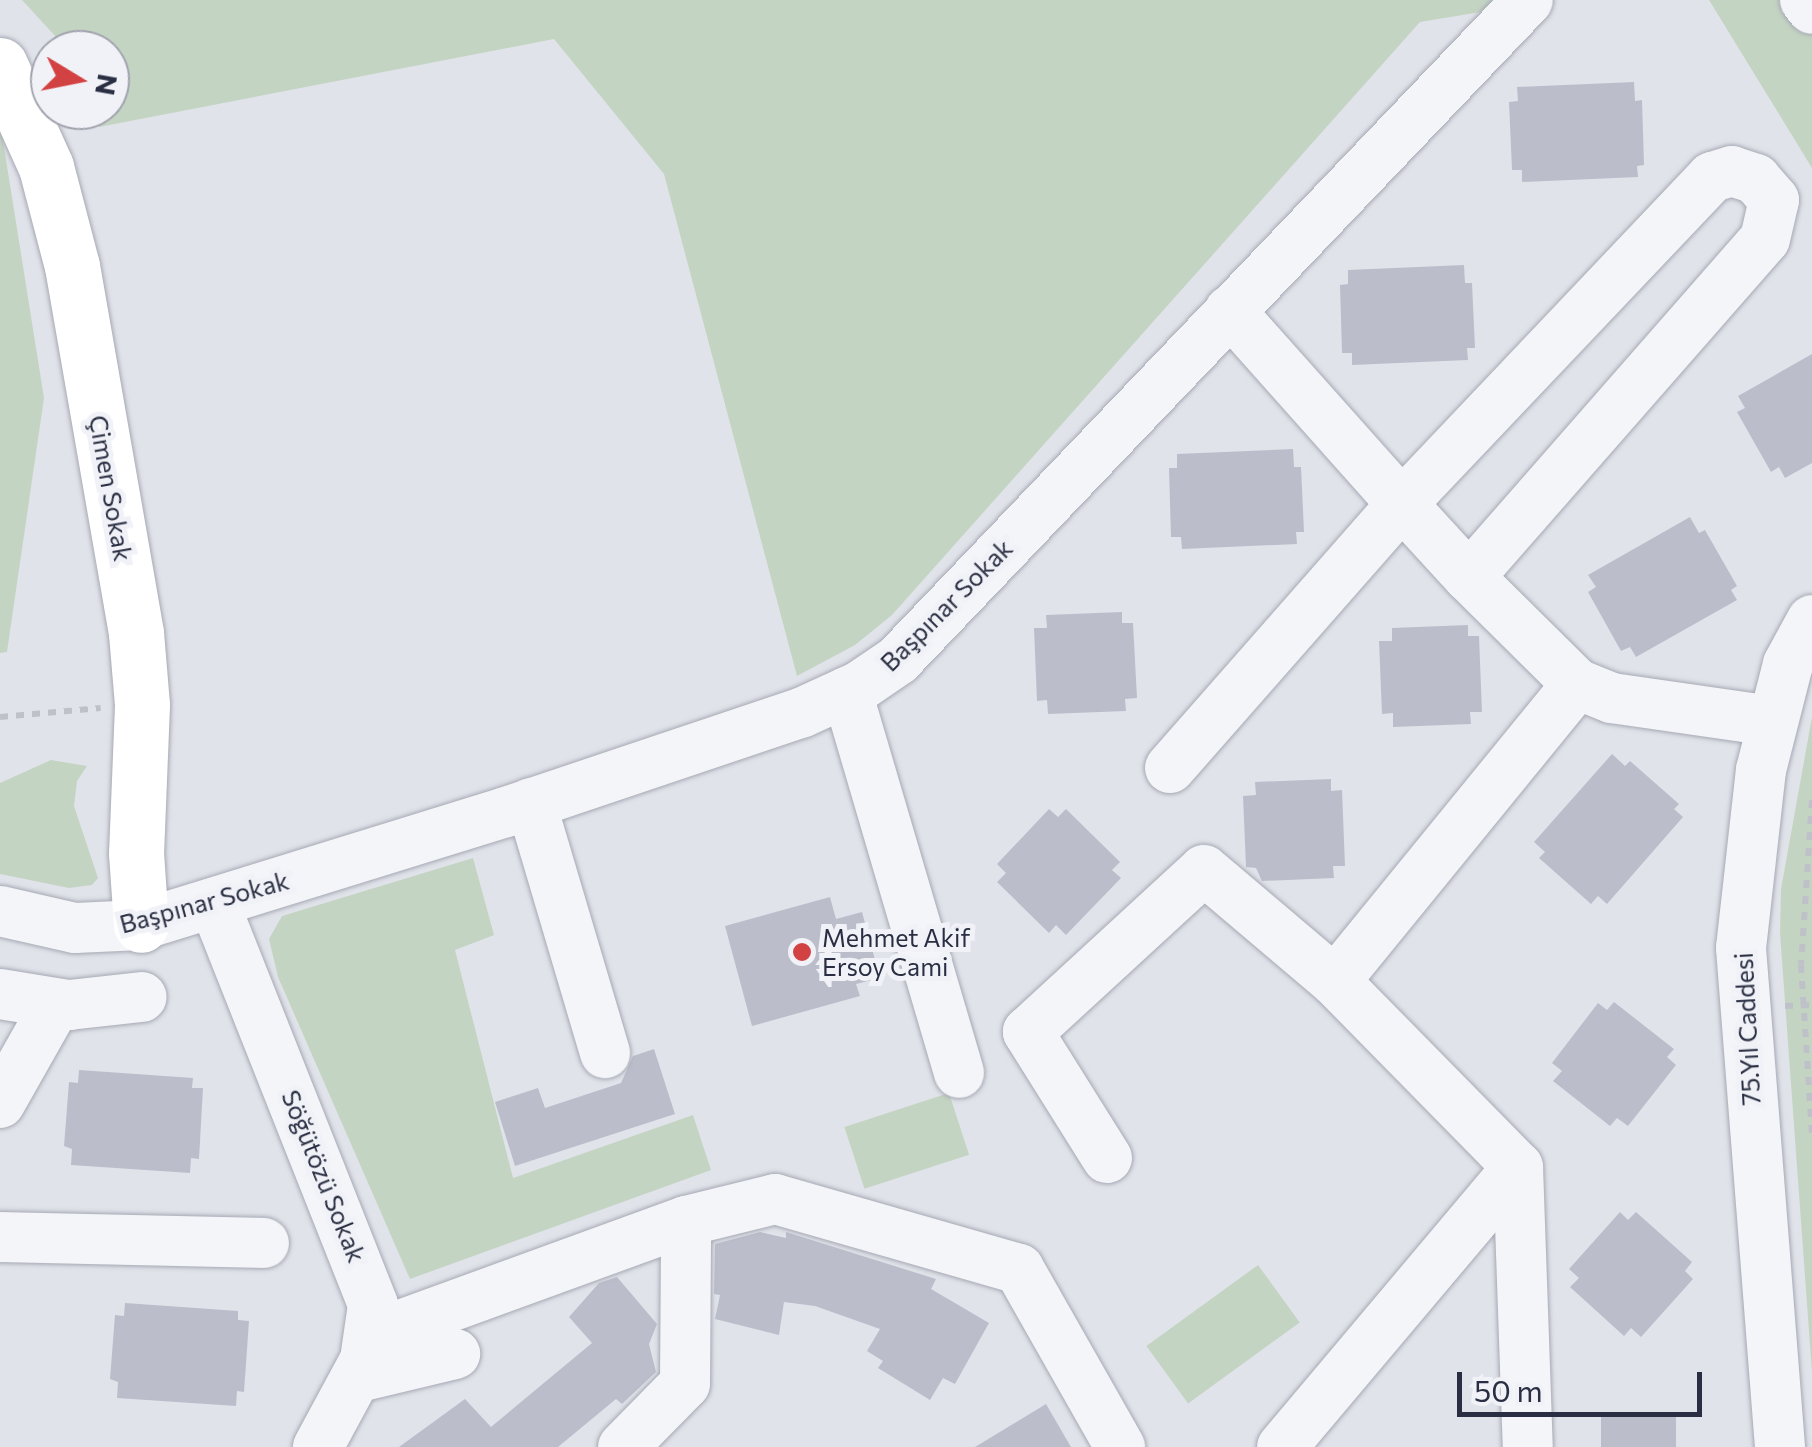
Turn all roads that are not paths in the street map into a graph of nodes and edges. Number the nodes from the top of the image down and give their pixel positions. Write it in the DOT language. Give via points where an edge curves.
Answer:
graph roads {
  1 [pos="1528,0"];
  2 [pos="1805,0"];
  3 [pos="1812,9"];
  4 [pos="0,65"];
  5 [pos="1230,311"];
  6 [pos="1402,504"];
  7 [pos="1469,577"];
  8 [pos="1812,620"];
  9 [pos="1578,684"];
  10 [pos="847,692"];
  11 [pos="1772,722"];
  12 [pos="1170,768"];
  13 [pos="531,804"];
  14 [pos="214,904"];
  15 [pos="0,911"];
  16 [pos="141,925"];
  17 [pos="1335,981"];
  18 [pos="0,994"];
  19 [pos="142,997"];
  20 [pos="56,1004"];
  21 [pos="605,1054"];
  22 [pos="959,1073"];
  23 [pos="0,1103"];
  24 [pos="1108,1158"];
  25 [pos="1518,1167"];
  26 [pos="700,1204"];
  27 [pos="0,1237"];
  28 [pos="264,1243"];
  29 [pos="368,1341"];
  30 [pos="454,1354"];
  31 [pos="318,1447"];
  32 [pos="623,1447"];
  33 [pos="1120,1447"];
  34 [pos="1282,1447"];
  35 [pos="1528,1447"];
  36 [pos="1780,1447"];
  1 -- 5 [label="street, Başpınar Sokak"];
  2 -- 3 [label="street"];
  4 -- 16 [label="main road, Çimen Sokak" via="46,167 72,266 142,705 136,853"];
  5 -- 6 [label="street"];
  5 -- 10 [label="street, Başpınar Sokak" via="898,660"];
  6 -- 7 [label="street"];
  6 -- 7 [label="street" via="1712,177 1732,171 1756,179 1774,200 1765,239"];
  6 -- 12 [label="street"];
  7 -- 9 [label="street"];
  8 -- 11 [label="street, 75.Yıl Caddesi" via="1788,664"];
  9 -- 11 [label="street" via="1612,698"];
  9 -- 17 [label="street"];
  10 -- 13 [label="street, Başpınar Sokak"];
  10 -- 22 [label="street"];
  11 -- 36 [label="street, 75.Yıl Caddesi" via="1753,819 1742,948"];
  13 -- 14 [label="street, Başpınar Sokak"];
  13 -- 21 [label="street"];
  14 -- 16 [label="street, Başpınar Sokak"];
  14 -- 29 [label="street, Söğütözü Sokak"];
  15 -- 16 [label="street, Başpınar Sokak" via="75,928"];
  17 -- 24 [label="street" via="1204,870 1028,1032"];
  17 -- 25 [label="street"];
  18 -- 20 [label="street"];
  19 -- 20 [label="street"];
  20 -- 23 [label="street"];
  25 -- 34 [label="street"];
  25 -- 35 [label="street"];
  26 -- 29 [label="street"];
  26 -- 32 [label="street" via="684,1384"];
  26 -- 33 [label="street" via="775,1200 1018,1269"];
  27 -- 28 [label="street"];
  29 -- 30 [label="street"];
  29 -- 31 [label="street"];
}
